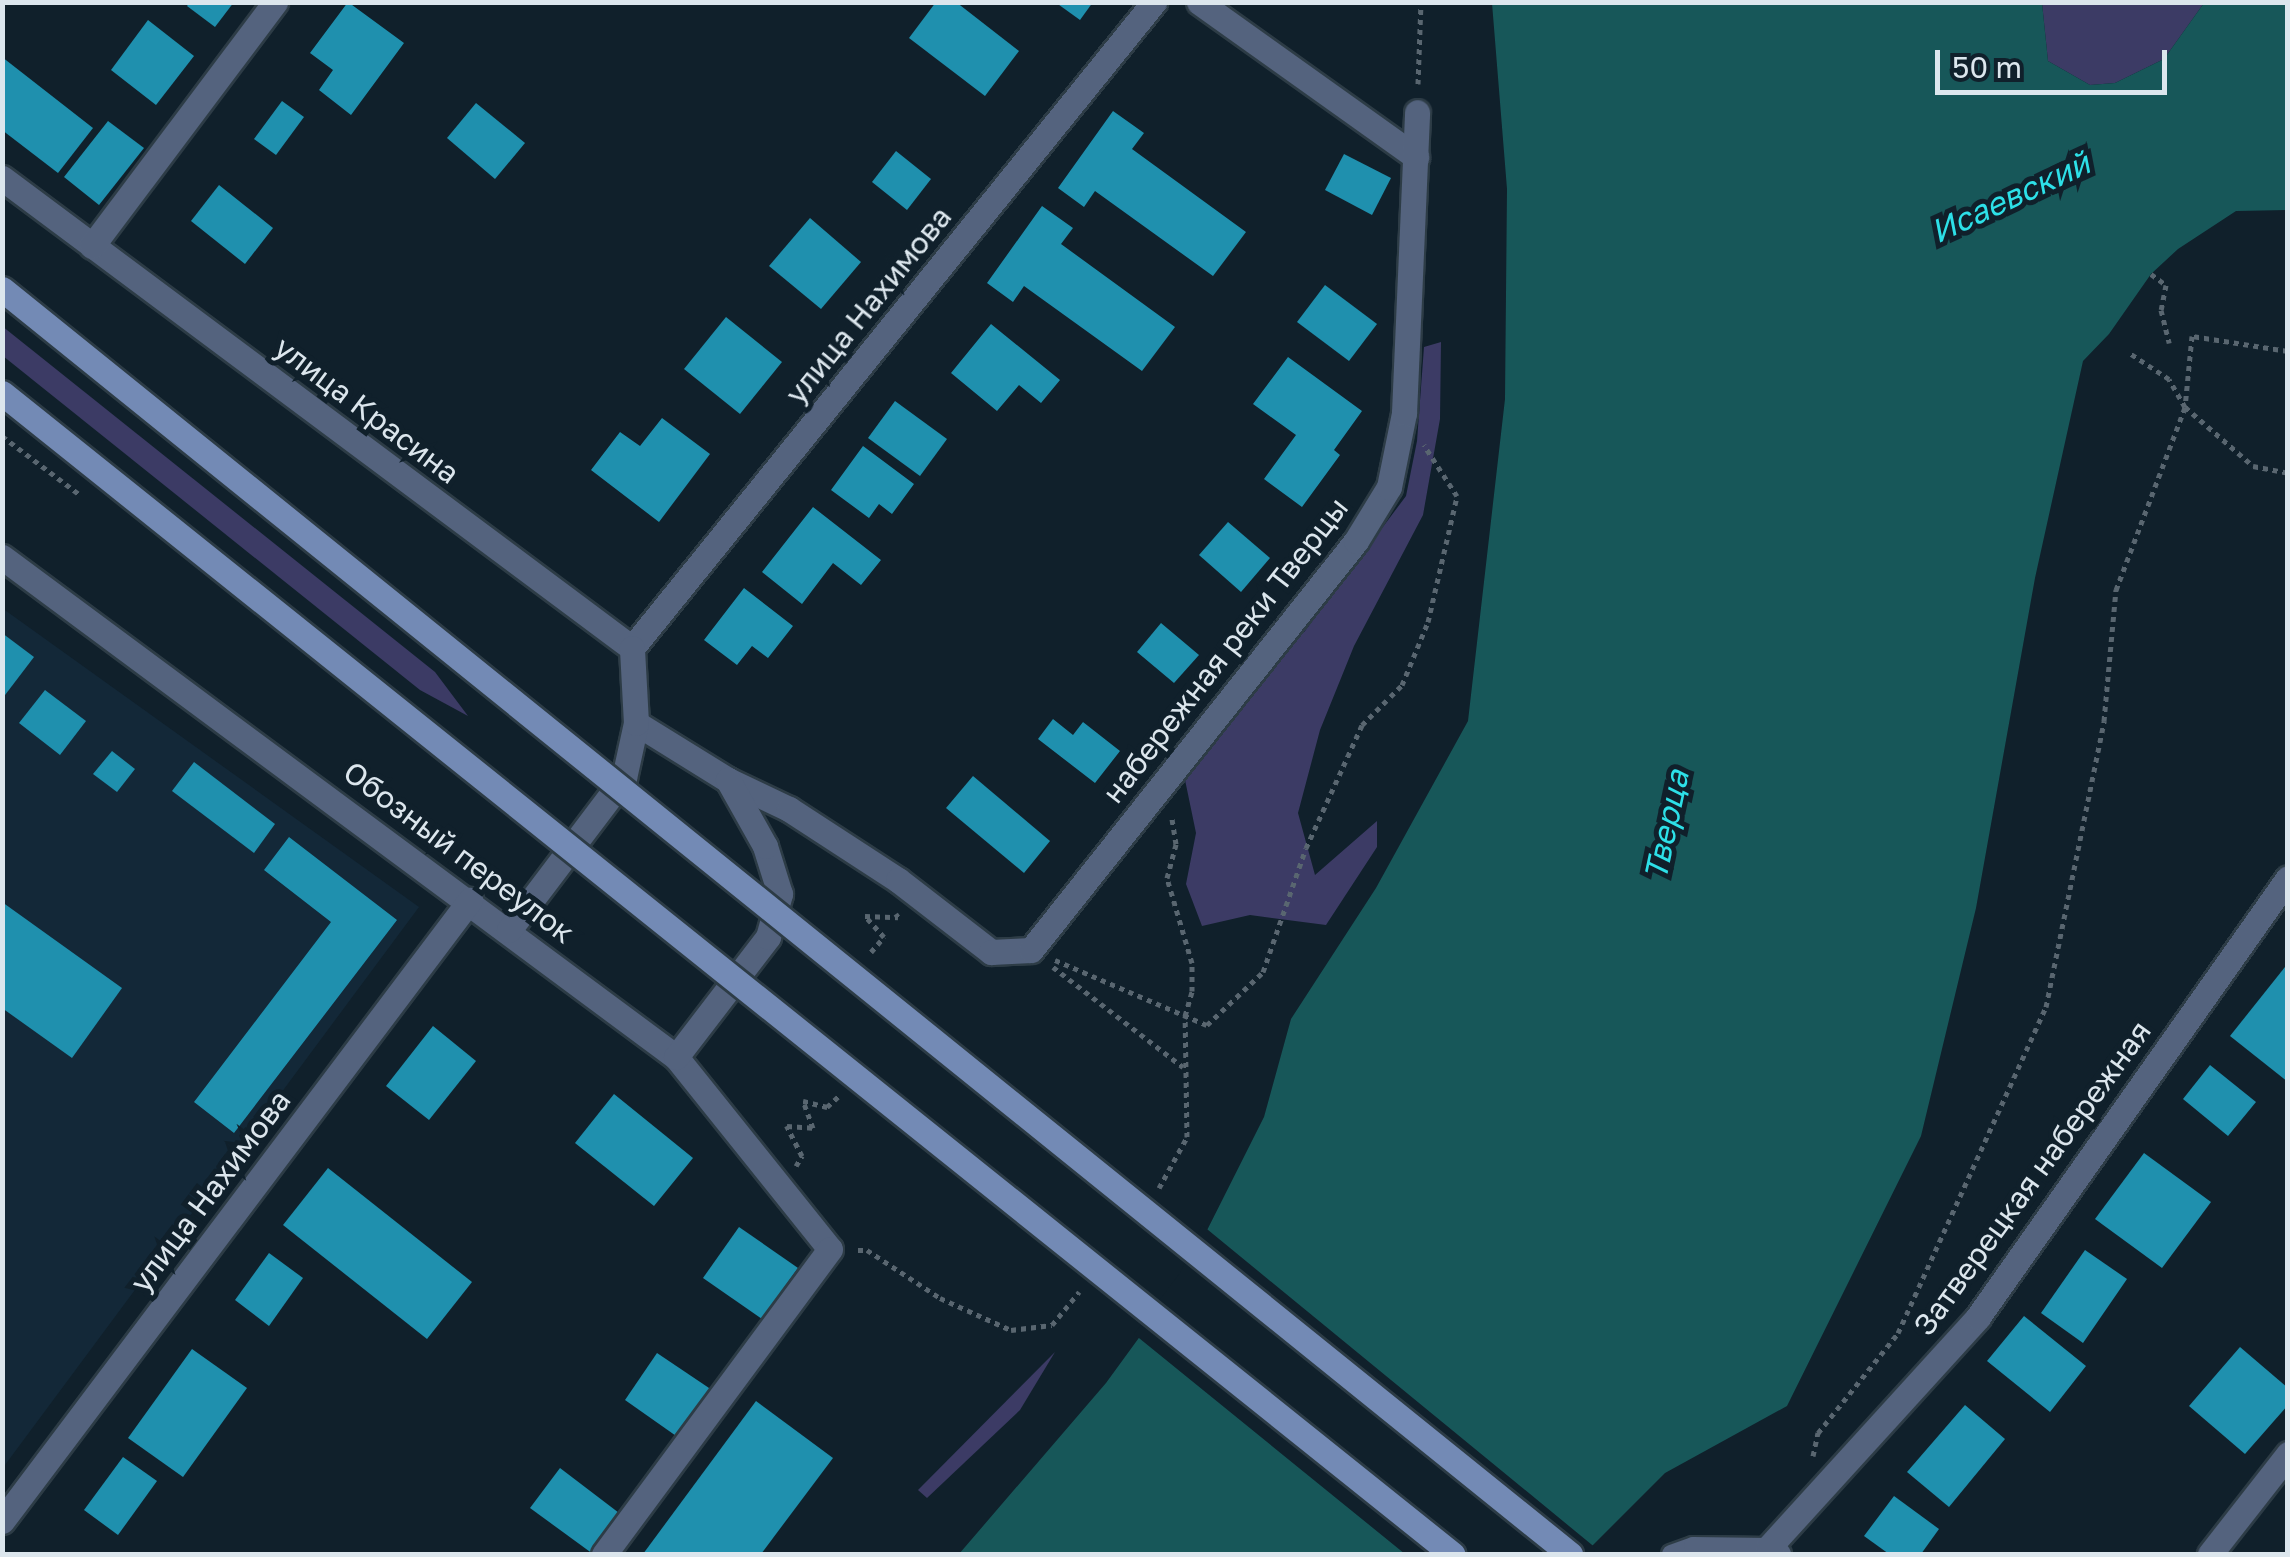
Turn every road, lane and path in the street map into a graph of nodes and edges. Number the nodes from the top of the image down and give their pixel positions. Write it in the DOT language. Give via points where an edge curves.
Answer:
graph roads {
  1 [pos="275,2"];
  2 [pos="1154,2"];
  3 [pos="1199,2"];
  4 [pos="1421,2"];
  5 [pos="1416,112"];
  6 [pos="1416,157"];
  7 [pos="2,178"];
  8 [pos="92,246"];
  9 [pos="2151,274"];
  10 [pos="2,289"];
  11 [pos="2169,343"];
  12 [pos="2288,351"];
  13 [pos="2128,352"];
  14 [pos="2,393"];
  15 [pos="2186,407"];
  16 [pos="1404,413"];
  17 [pos="2288,473"];
  18 [pos="2,556"];
  19 [pos="632,648"];
  20 [pos="636,723"];
  21 [pos="1166,779"];
  22 [pos="728,780"];
  23 [pos="2288,878"];
  24 [pos="898,880"];
  25 [pos="470,900"];
  26 [pos="510,930"];
  27 [pos="1031,950"];
  28 [pos="871,952"];
  29 [pos="1185,1016"];
  30 [pos="676,1057"];
  31 [pos="840,1095"];
  32 [pos="802,1156"];
  33 [pos="2288,1454"];
  34 [pos="1811,1466"];
  35 [pos="2,1521"];
  36 [pos="1774,1551"];
  37 [pos="604,1554"];
  38 [pos="1452,1554"];
  39 [pos="1570,1554"];
  40 [pos="1671,1554"];
  41 [pos="2210,1554"];
  1 -- 8 [label="street"];
  2 -- 19 [label="street, улица Нахимова"];
  3 -- 6 [label="street"];
  4 -- 5 [label="path"];
  5 -- 6 [label="street, набережная реки Тверцы"];
  6 -- 16 [label="street, набережная реки Тверцы"];
  7 -- 8 [label="street, улица Красина"];
  8 -- 19 [label="street, улица Красина"];
  9 -- 11 [label="path" via="2166,285 2161,310"];
  10 -- 39 [label="main road, bridge"];
  12 -- 15 [label="path" via="2192,336"];
  13 -- 15 [label="path" via="2169,379"];
  14 -- 38 [label="main road, bridge"];
  15 -- 17 [label="path" via="2253,466"];
  15 -- 34 [label="path" via="2116,590 2104,721 2046,1007 1898,1333 1818,1433"];
  16 -- 21 [label="street, набережная реки Тверцы" via="1390,486 1356,541"];
  16 -- 29 [label="path" via="1456,496 1428,622 1402,685 1362,725 1306,848 1263,972 1207,1025"];
  18 -- 25 [label="street, Обозный переулок"];
  19 -- 20 [label="street"];
  20 -- 22 [label="street"];
  20 -- 26 [label="street" via="624,778"];
  21 -- 27 [label="street, набережная реки Тверцы"];
  21 -- 29 [label="path" via="1176,844 1167,878 1192,964"];
  22 -- 24 [label="street" via="789,809"];
  22 -- 30 [label="street" via="765,846 780,894 768,938"];
  23 -- 36 [label="street, Затверецкая набережная" via="1978,1317"];
  24 -- 27 [label="street" via="991,952"];
  24 -- 28 [label="path" via="885,893 898,918 864,916 884,937"];
  25 -- 26 [label="street, Обозный переулок"];
  25 -- 35 [label="street, улица Нахимова"];
  26 -- 30 [label="street, Обозный переулок"];
  27 -- 29 [label="path"];
  27 -- 29 [label="path" via="1184,1067"];
  30 -- 37 [label="street, Обозный переулок" via="830,1249"];
  31 -- 32 [label="path" via="826,1107 803,1102 813,1128 788,1126"];
  33 -- 41 [label="street"];
  36 -- 40 [label="lane" via="1693,1546"];
}
